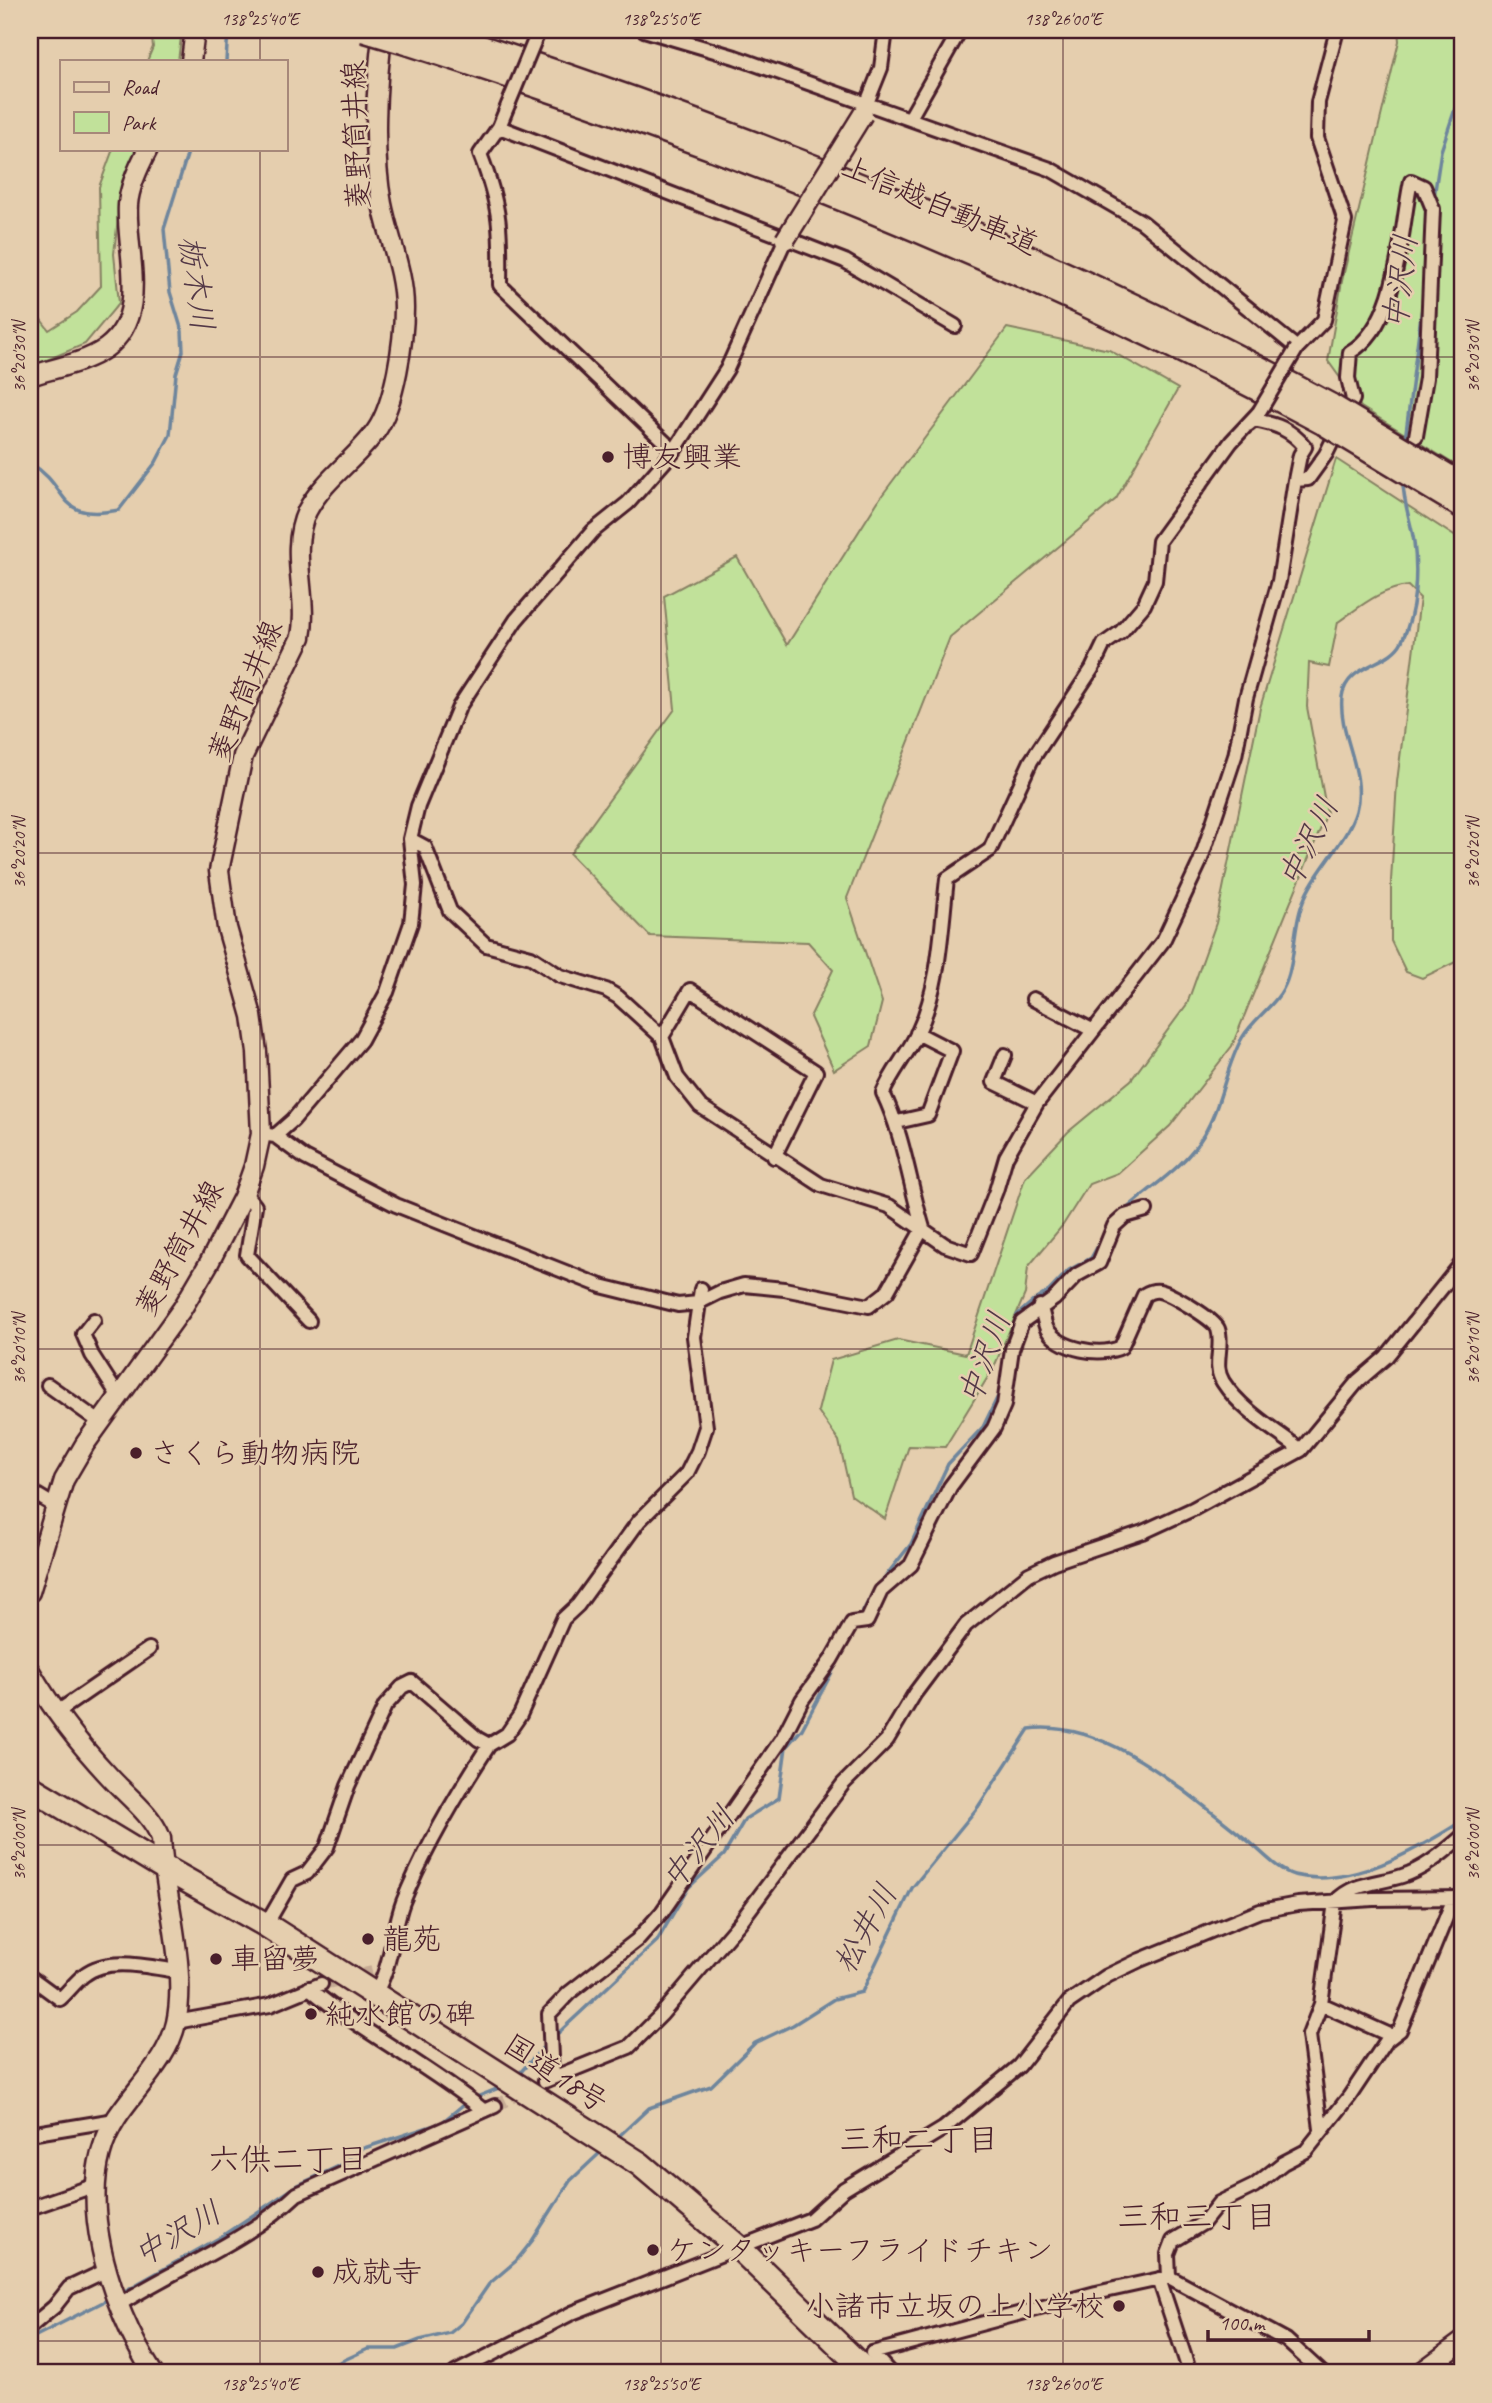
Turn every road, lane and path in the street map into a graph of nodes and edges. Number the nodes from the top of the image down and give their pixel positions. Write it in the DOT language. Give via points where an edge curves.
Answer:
graph roads {
  1 [pos="195,30"];
  2 [pos="364,30"];
  3 [pos="383,30"];
  4 [pos="427,30"];
  5 [pos="539,30"];
  6 [pos="644,30"];
  7 [pos="886,30"];
  8 [pos="960,30"];
  9 [pos="1337,30"];
  10 [pos="191,60"];
  11 [pos="865,108"];
  12 [pos="910,118"];
  13 [pos="499,127"];
  14 [pos="148,150"];
  15 [pos="785,240"];
  16 [pos="955,326"];
  17 [pos="1297,348"];
  18 [pos="30,376"];
  19 [pos="1328,414"];
  20 [pos="1416,436"];
  21 [pos="1231,442"];
  22 [pos="674,451"];
  23 [pos="1295,480"];
  24 [pos="1462,485"];
  25 [pos="1462,506"];
  26 [pos="410,839"];
  27 [pos="1033,999"];
  28 [pos="1092,1030"];
  29 [pos="917,1033"];
  30 [pos="662,1037"];
  31 [pos="1005,1055"];
  32 [pos="1037,1103"];
  33 [pos="897,1122"];
  34 [pos="268,1135"];
  35 [pos="774,1157"];
  36 [pos="244,1192"];
  37 [pos="1146,1210"];
  38 [pos="923,1228"];
  39 [pos="1462,1263"];
  40 [pos="701,1289"];
  41 [pos="698,1303"];
  42 [pos="1041,1306"];
  43 [pos="94,1320"];
  44 [pos="309,1321"];
  45 [pos="48,1385"];
  46 [pos="119,1397"];
  47 [pos="101,1423"];
  48 [pos="1301,1450"];
  49 [pos="30,1491"];
  50 [pos="55,1506"];
  51 [pos="30,1592"];
  52 [pos="149,1649"];
  53 [pos="30,1671"];
  54 [pos="56,1713"];
  55 [pos="489,1745"];
  56 [pos="30,1787"];
  57 [pos="1462,1837"];
  58 [pos="163,1867"];
  59 [pos="1458,1898"];
  60 [pos="1335,1902"];
  61 [pos="266,1925"];
  62 [pos="387,1969"];
  63 [pos="177,1971"];
  64 [pos="30,1977"];
  65 [pos="373,1983"];
  66 [pos="1321,2004"];
  67 [pos="176,2022"];
  68 [pos="1392,2036"];
  69 [pos="115,2120"];
  70 [pos="1321,2129"];
  71 [pos="30,2134"];
  72 [pos="96,2185"];
  73 [pos="30,2208"];
  74 [pos="738,2247"];
  75 [pos="105,2272"];
  76 [pos="1164,2278"];
  77 [pos="117,2299"];
  78 [pos="30,2327"];
  79 [pos="1462,2343"];
  80 [pos="153,2373"];
  81 [pos="455,2373"];
  82 [pos="868,2373"];
  83 [pos="890,2373"];
  84 [pos="1190,2373"];
  85 [pos="1322,2373"];
  86 [pos="1420,2373"];
  1 -- 10 [label="main road"];
  2 -- 19 [label="highway, 上信越自動車道, bridge" via="632,117 909,224"];
  3 -- 34 [label="main road, 菱野筒井線" via="378,68 380,178 404,308 392,398 376,430 307,512 300,534 305,617 301,637 243,756 219,870 226,928 252,1016"];
  4 -- 19 [label="highway, 上信越自動車道" via="624,94 916,206 1124,299"];
  5 -- 13 [label="street, bridge"];
  6 -- 11 [label="street"];
  7 -- 11 [label="street" via="881,68"];
  8 -- 12 [label="street"];
  9 -- 17 [label="street" via="1318,102 1317,138 1345,221 1324,320"];
  11 -- 12 [label="street"];
  11 -- 15 [label="main road, bridge"];
  12 -- 17 [label="street" via="1050,169 1142,222"];
  13 -- 15 [label="street"];
  13 -- 22 [label="street" via="480,154 501,220 500,285"];
  14 -- 18 [label="main road" via="128,202 134,283 131,311 121,331 104,350"];
  15 -- 16 [label="street" via="845,261"];
  15 -- 22 [label="street" via="727,369"];
  17 -- 21 [label="street, bridge" via="1259,412"];
  19 -- 24 [label="highway, 上信越自動車道, bridge"];
  19 -- 25 [label="highway, 上信越自動車道, bridge"];
  20 -- 23 [label="street" via="1426,378 1433,209 1424,187 1411,181 1391,291 1365,343 1350,352 1348,378 1353,399 1326,453 1308,478"];
  21 -- 23 [label="street" via="1254,420 1278,424 1305,447"];
  21 -- 29 [label="street" via="1159,541 1155,581 1144,605 1104,644 1031,761 990,850 947,879 935,983"];
  22 -- 26 [label="street" via="628,503 593,531 501,640 453,719 418,806"];
  23 -- 28 [label="street" via="1279,581 1235,756 1200,862 1163,941"];
  26 -- 30 [label="street" via="425,847 450,911 486,945 531,957 560,976 606,990"];
  26 -- 34 [label="street" via="415,885 411,923 387,992 361,1040 293,1120"];
  27 -- 28 [label="street"];
  28 -- 32 [label="street"];
  29 -- 33 [label="street" via="883,1093"];
  29 -- 33 [label="street" via="952,1051 928,1115"];
  30 -- 35 [label="street" via="677,1077 700,1106"];
  30 -- 35 [label="street" via="690,990 816,1072"];
  31 -- 32 [label="street" via="994,1082"];
  32 -- 38 [label="street" via="1006,1157 971,1254 945,1245"];
  33 -- 38 [label="street"];
  34 -- 36 [label="main road, 菱野筒井線"];
  34 -- 41 [label="street" via="415,1213 601,1286 678,1306"];
  35 -- 38 [label="street" via="821,1185 889,1206"];
  36 -- 44 [label="street" via="255,1206 247,1255"];
  36 -- 46 [label="main road, 菱野筒井線" via="189,1297"];
  37 -- 42 [label="street" via="1125,1216 1114,1226 1099,1263"];
  38 -- 41 [label="street" via="887,1292 869,1306 744,1285"];
  39 -- 48 [label="street" via="1386,1357 1358,1381"];
  40 -- 41 [label="street"];
  41 -- 55 [label="street" via="694,1337 706,1427 698,1451 687,1473 639,1521 563,1619 520,1715 507,1734"];
  42 -- 48 [label="street" via="1048,1329 1059,1339 1101,1352 1121,1347 1144,1295 1162,1291 1179,1300 1218,1330 1218,1371 1232,1395"];
  42 -- 48 [label="street" via="1015,1333 1007,1393 994,1428 950,1488 911,1565 881,1591 867,1621 852,1623 782,1738 662,1912 637,1940 549,2014 549,2080 629,2047 661,2015 741,1921 843,1784 887,1740 915,1693 966,1625 1029,1574 1143,1532"];
  43 -- 46 [label="street" via="83,1334"];
  45 -- 47 [label="street"];
  46 -- 47 [label="main road, 菱野筒井線"];
  47 -- 50 [label="main road, 菱野筒井線" via="64,1480"];
  49 -- 50 [label="street"];
  50 -- 51 [label="main road, 菱野筒井線"];
  52 -- 54 [label="street"];
  53 -- 54 [label="main road"];
  54 -- 58 [label="main road" via="156,1825"];
  55 -- 61 [label="street" via="424,1689 412,1682 402,1687 380,1718 348,1786 327,1847 307,1873 292,1880"];
  55 -- 62 [label="street" via="456,1795 403,1903"];
  56 -- 58 [label="highway, 国道18号"];
  57 -- 60 [label="street" via="1412,1871 1345,1891"];
  58 -- 61 [label="highway, 国道18号"];
  58 -- 63 [label="main road"];
  59 -- 60 [label="street"];
  59 -- 68 [label="street" via="1400,2030"];
  60 -- 66 [label="street"];
  60 -- 74 [label="street" via="1260,1911 1107,1976 1069,2002 1019,2066 943,2129 844,2189 811,2219"];
  61 -- 65 [label="highway, 国道18号"];
  62 -- 65 [label="street"];
  62 -- 65 [label="street"];
  63 -- 64 [label="street" via="138,1965 107,1967 86,1973 60,1999"];
  63 -- 67 [label="main road"];
  65 -- 74 [label="highway, 国道18号" via="640,2164"];
  66 -- 68 [label="street"];
  66 -- 70 [label="street" via="1309,2035"];
  67 -- 69 [label="main road" via="168,2046"];
  67 -- 77 [label="street" via="270,2005 315,1986 348,2021 484,2106 298,2194 229,2244"];
  68 -- 70 [label="street"];
  69 -- 71 [label="street"];
  69 -- 72 [label="main road" via="99,2157"];
  70 -- 76 [label="street" via="1306,2151 1219,2203 1203,2222 1173,2241"];
  72 -- 73 [label="street"];
  72 -- 75 [label="main road"];
  74 -- 81 [label="street" via="572,2313"];
  74 -- 82 [label="highway, 国道18号"];
  75 -- 77 [label="main road"];
  75 -- 78 [label="street" via="69,2288"];
  76 -- 83 [label="street" via="872,2353"];
  76 -- 84 [label="street"];
  76 -- 85 [label="street" via="1286,2340"];
  77 -- 80 [label="main road" via="135,2345"];
  79 -- 86 [label="main road"];
}
